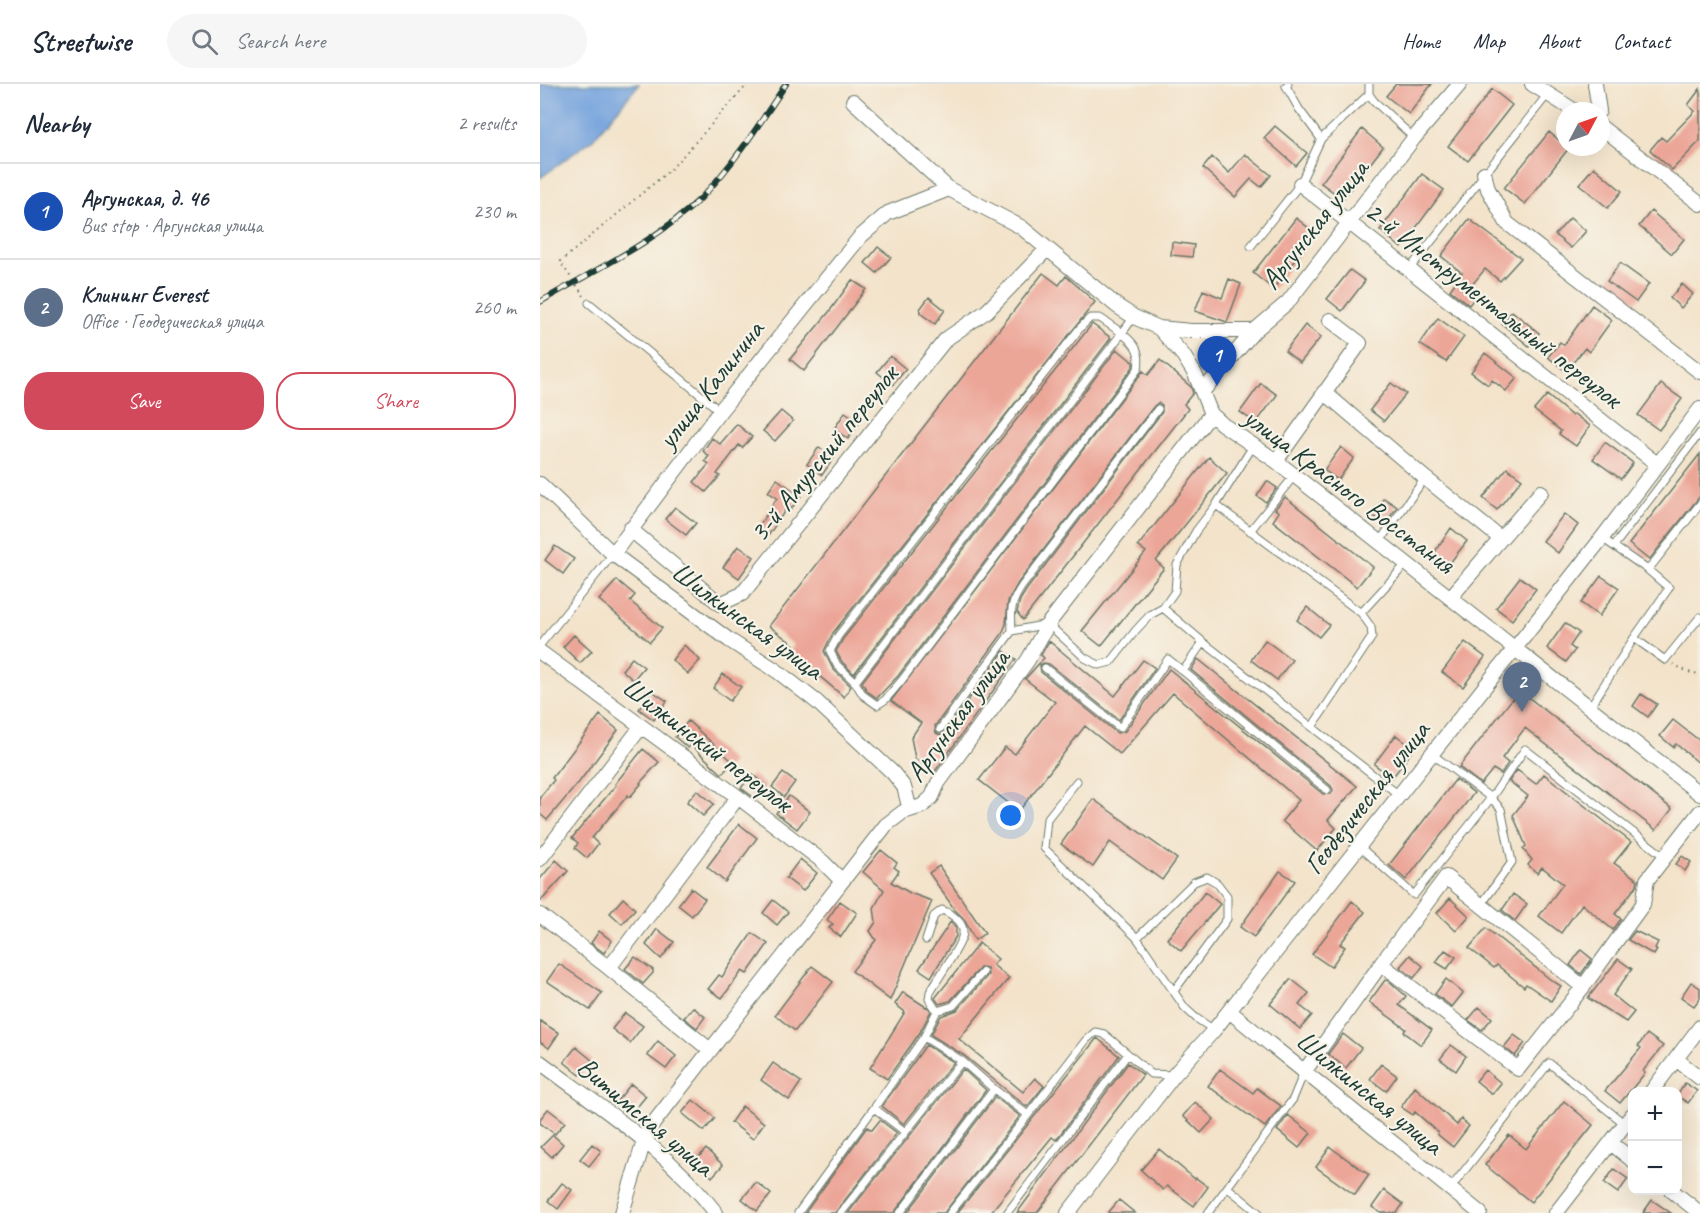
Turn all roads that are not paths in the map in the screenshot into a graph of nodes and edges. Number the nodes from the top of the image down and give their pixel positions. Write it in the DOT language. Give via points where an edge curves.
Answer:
graph roads {
  1 [pos="1288,84"];
  2 [pos="1369,84"];
  3 [pos="1460,84"];
  4 [pos="1532,84"];
  5 [pos="1595,84"];
  6 [pos="1369,94"];
  7 [pos="1548,94"];
  8 [pos="853,101"];
  9 [pos="1561,102"];
  10 [pos="1598,102"];
  11 [pos="1610,131"];
  12 [pos="1414,138"];
  13 [pos="1322,139"];
  14 [pos="1484,173"];
  15 [pos="1300,184"];
  16 [pos="949,189"];
  17 [pos="1700,204"];
  18 [pos="1349,224"];
  19 [pos="1251,246"];
  20 [pos="1047,249"];
  21 [pos="1408,271"];
  22 [pos="589,303"];
  23 [pos="1134,317"];
  24 [pos="1330,320"];
  25 [pos="1159,328"];
  26 [pos="1254,331"];
  27 [pos="1122,333"];
  28 [pos="1700,372"];
  29 [pos="1203,391"];
  30 [pos="1324,392"];
  31 [pos="1158,409"];
  32 [pos="1700,409"];
  33 [pos="720,411"];
  34 [pos="1211,414"];
  35 [pos="1700,433"];
  36 [pos="1253,446"];
  37 [pos="1276,461"];
  38 [pos="1657,464"];
  39 [pos="1294,476"];
  40 [pos="1425,478"];
  41 [pos="540,484"];
  42 [pos="1541,492"];
  43 [pos="1700,504"];
  44 [pos="1216,505"];
  45 [pos="630,529"];
  46 [pos="1250,531"];
  47 [pos="1500,538"];
  48 [pos="1608,542"];
  49 [pos="1379,543"];
  50 [pos="613,554"];
  51 [pos="1406,564"];
  52 [pos="1648,570"];
  53 [pos="1450,598"];
  54 [pos="1163,608"];
  55 [pos="1361,613"];
  56 [pos="1700,617"];
  57 [pos="1048,624"];
  58 [pos="1011,631"];
  59 [pos="1634,638"];
  60 [pos="1203,642"];
  61 [pos="540,645"];
  62 [pos="1516,648"];
  63 [pos="540,652"];
  64 [pos="1045,668"];
  65 [pos="1183,671"];
  66 [pos="855,682"];
  67 [pos="1590,707"];
  68 [pos="641,727"];
  69 [pos="1312,727"];
  70 [pos="940,729"];
  71 [pos="1432,754"];
  72 [pos="1077,781"];
  73 [pos="1327,790"];
  74 [pos="1700,794"];
  75 [pos="1399,795"];
  76 [pos="738,797"];
  77 [pos="1491,798"];
  78 [pos="910,810"];
  79 [pos="1700,812"];
  80 [pos="1359,846"];
  81 [pos="1665,857"];
  82 [pos="540,859"];
  83 [pos="842,881"];
  84 [pos="1481,905"];
  85 [pos="540,915"];
  86 [pos="1137,938"];
  87 [pos="926,940"];
  88 [pos="1381,964"];
  89 [pos="609,968"];
  90 [pos="983,972"];
  91 [pos="1583,987"];
  92 [pos="1174,991"];
  93 [pos="938,1011"];
  94 [pos="1229,1011"];
  95 [pos="1700,1027"];
  96 [pos="1214,1030"];
  97 [pos="924,1037"];
  98 [pos="710,1050"];
  99 [pos="1128,1054"];
  100 [pos="1676,1059"];
  101 [pos="962,1061"];
  102 [pos="540,1062"];
  103 [pos="1304,1072"];
  104 [pos="1174,1075"];
  105 [pos="1700,1078"];
  106 [pos="1655,1087"];
  107 [pos="994,1089"];
  108 [pos="874,1108"];
  109 [pos="1028,1115"];
  110 [pos="1628,1119"];
  111 [pos="1628,1121"];
  112 [pos="904,1131"];
  113 [pos="644,1141"];
  114 [pos="1611,1143"];
  115 [pos="1628,1157"];
  116 [pos="1228,1188"];
  117 [pos="1450,1189"];
  118 [pos="1676,1195"];
  119 [pos="622,1213"];
  120 [pos="716,1213"];
  121 [pos="798,1213"];
  122 [pos="841,1213"];
  123 [pos="900,1213"];
  124 [pos="950,1213"];
  125 [pos="1007,1213"];
  126 [pos="1068,1213"];
  127 [pos="1208,1213"];
  128 [pos="1259,1213"];
  129 [pos="1480,1213"];
  130 [pos="1556,1213"];
  131 [pos="1700,1213"];
  1 -- 13 [label="lane" via="1299,109"];
  2 -- 6 [label="lane"];
  3 -- 12 [label="street, Аргунская улица"];
  4 -- 7 [label="street"];
  5 -- 10 [label="street"];
  6 -- 12 [label="lane"];
  6 -- 13 [label="lane"];
  7 -- 9 [label="street"];
  7 -- 14 [label="lane"];
  8 -- 16 [label="street, улица Красного Восстания"];
  11 -- 17 [label="street"];
  12 -- 18 [label="street, Аргунская улица"];
  13 -- 15 [label="lane"];
  14 -- 21 [label="lane"];
  14 -- 28 [label="street" via="1488,189 1507,223"];
  15 -- 18 [label="street, 2-й Инструментальный переулок"];
  15 -- 19 [label="lane"];
  16 -- 20 [label="street, улица Красного Восстания" via="1021,227"];
  16 -- 33 [label="street, улица Калинина" via="888,213 860,237"];
  18 -- 21 [label="street, 2-й Инструментальный переулок"];
  18 -- 26 [label="street, Аргунская улица" via="1288,303"];
  20 -- 23 [label="street, улица Красного Восстания"];
  20 -- 45 [label="street, 3-й Амурский переулок" via="987,311 946,339 742,594 720,604"];
  21 -- 38 [label="street, 2-й Инструментальный переулок"];
  22 -- 33 [label="lane"];
  23 -- 25 [label="street, улица Красного Восстания"];
  23 -- 27 [label="lane"];
  24 -- 30 [label="street" via="1360,343"];
  25 -- 26 [label="street"];
  25 -- 29 [label="street, улица Красного Восстания" via="1184,355"];
  26 -- 29 [label="street, Аргунская улица"];
  27 -- 66 [label="lane"];
  27 -- 66 [label="lane" via="1100,318 1090,318 1080,327 838,636 830,651 837,665"];
  27 -- 66 [label="lane" via="1133,342 1140,357 1138,369 902,680 877,705 863,695"];
  29 -- 34 [label="street, улица Красного Восстания"];
  30 -- 37 [label="street"];
  30 -- 40 [label="street"];
  31 -- 58 [label="lane" via="1012,600"];
  32 -- 38 [label="street, Геодезическая улица"];
  33 -- 45 [label="street, улица Калинина"];
  34 -- 36 [label="street, улица Красного Восстания"];
  34 -- 57 [label="street, Аргунская улица"];
  35 -- 48 [label="lane"];
  36 -- 37 [label="street, улица Красного Восстания"];
  36 -- 44 [label="lane"];
  37 -- 39 [label="street, улица Красного Восстания"];
  38 -- 48 [label="street, Геодезическая улица"];
  39 -- 46 [label="lane"];
  39 -- 49 [label="street, улица Красного Восстания"];
  40 -- 47 [label="street"];
  40 -- 49 [label="lane"];
  41 -- 50 [label="street, Шилкинская улица"];
  42 -- 47 [label="street"];
  43 -- 52 [label="lane"];
  44 -- 46 [label="lane"];
  44 -- 54 [label="lane" via="1177,565 1175,591"];
  45 -- 50 [label="street, улица Калинина"];
  46 -- 55 [label="lane"];
  47 -- 53 [label="street"];
  48 -- 52 [label="lane"];
  48 -- 62 [label="street, Геодезическая улица"];
  49 -- 51 [label="street, улица Красного Восстания"];
  50 -- 61 [label="lane, улица Калинина"];
  50 -- 78 [label="street, Шилкинская улица" via="817,702 893,773 904,787"];
  51 -- 53 [label="street, улица Красного Восстания"];
  51 -- 55 [label="lane"];
  52 -- 59 [label="lane" via="1669,588"];
  53 -- 62 [label="street, улица Красного Восстания"];
  54 -- 57 [label="lane" via="1150,615 1111,662 1099,665 1085,658"];
  54 -- 60 [label="lane"];
  55 -- 69 [label="lane" via="1371,627 1372,637"];
  56 -- 59 [label="lane" via="1665,660"];
  57 -- 58 [label="lane"];
  57 -- 78 [label="street, Аргунская улица" via="1028,660 938,783 932,797"];
  58 -- 70 [label="lane"];
  59 -- 67 [label="lane"];
  60 -- 65 [label="lane"];
  60 -- 69 [label="lane"];
  62 -- 67 [label="street, улица Красного Восстания"];
  62 -- 71 [label="street, Геодезическая улица"];
  63 -- 68 [label="street, Шилкинский переулок"];
  64 -- 65 [label="lane" via="1120,728 1168,659"];
  65 -- 73 [label="lane"];
  67 -- 74 [label="street, улица Красного Восстания"];
  68 -- 76 [label="street, Шилкинский переулок"];
  68 -- 82 [label="street"];
  69 -- 75 [label="lane"];
  71 -- 75 [label="street, Геодезическая улица"];
  71 -- 77 [label="lane"];
  72 -- 86 [label="lane" via="1047,819 1044,848"];
  75 -- 80 [label="street, Геодезическая улица"];
  76 -- 83 [label="street, Шилкинский переулок"];
  76 -- 89 [label="street"];
  77 -- 80 [label="lane" via="1414,895"];
  77 -- 81 [label="lane" via="1525,749"];
  77 -- 84 [label="lane" via="1501,808 1512,862"];
  78 -- 83 [label="street, Аргунская улица" via="886,825"];
  79 -- 81 [label="street"];
  80 -- 94 [label="street, Геодезическая улица"];
  81 -- 91 [label="street" via="1647,880 1643,904"];
  83 -- 98 [label="street, Аргунская улица"];
  84 -- 88 [label="street" via="1446,877"];
  84 -- 91 [label="street"];
  85 -- 89 [label="street"];
  86 -- 92 [label="lane"];
  86 -- 92 [label="lane" via="1194,882 1207,877 1217,882 1227,896 1227,919"];
  87 -- 93 [label="lane" via="934,916 942,910 952,914 962,926 962,937 930,992 929,999"];
  88 -- 91 [label="street" via="1518,1069"];
  88 -- 103 [label="street"];
  89 -- 98 [label="street"];
  90 -- 93 [label="lane" via="953,1006"];
  92 -- 96 [label="lane" via="1185,1008"];
  93 -- 97 [label="lane"];
  94 -- 96 [label="street, Геодезическая улица"];
  94 -- 103 [label="street, Шилкинская улица"];
  95 -- 100 [label="street"];
  96 -- 104 [label="street, Геодезическая улица"];
  97 -- 101 [label="lane"];
  97 -- 108 [label="lane"];
  98 -- 113 [label="street, Аргунская улица"];
  99 -- 104 [label="lane" via="1151,1074"];
  99 -- 109 [label="lane" via="1104,1034 1095,1032"];
  99 -- 125 [label="lane"];
  100 -- 105 [label="street"];
  100 -- 106 [label="street"];
  101 -- 107 [label="lane"];
  101 -- 112 [label="lane"];
  102 -- 113 [label="street, Витимская улица"];
  103 -- 116 [label="lane" via="1293,1099"];
  103 -- 117 [label="street, Шилкинская улица"];
  104 -- 126 [label="street, Геодезическая улица"];
  107 -- 109 [label="lane"];
  107 -- 123 [label="lane"];
  108 -- 112 [label="lane"];
  108 -- 121 [label="lane"];
  109 -- 124 [label="lane"];
  110 -- 117 [label="lane" via="1549,1063"];
  111 -- 114 [label="street"];
  112 -- 122 [label="lane"];
  113 -- 119 [label="street, Аргунская улица"];
  113 -- 120 [label="street, Витимская улица" via="698,1189"];
  114 -- 115 [label="street"];
  114 -- 130 [label="street"];
  116 -- 127 [label="lane"];
  116 -- 128 [label="lane"];
  117 -- 129 [label="street, Шилкинская улица"];
  118 -- 131 [label="street"];
}
